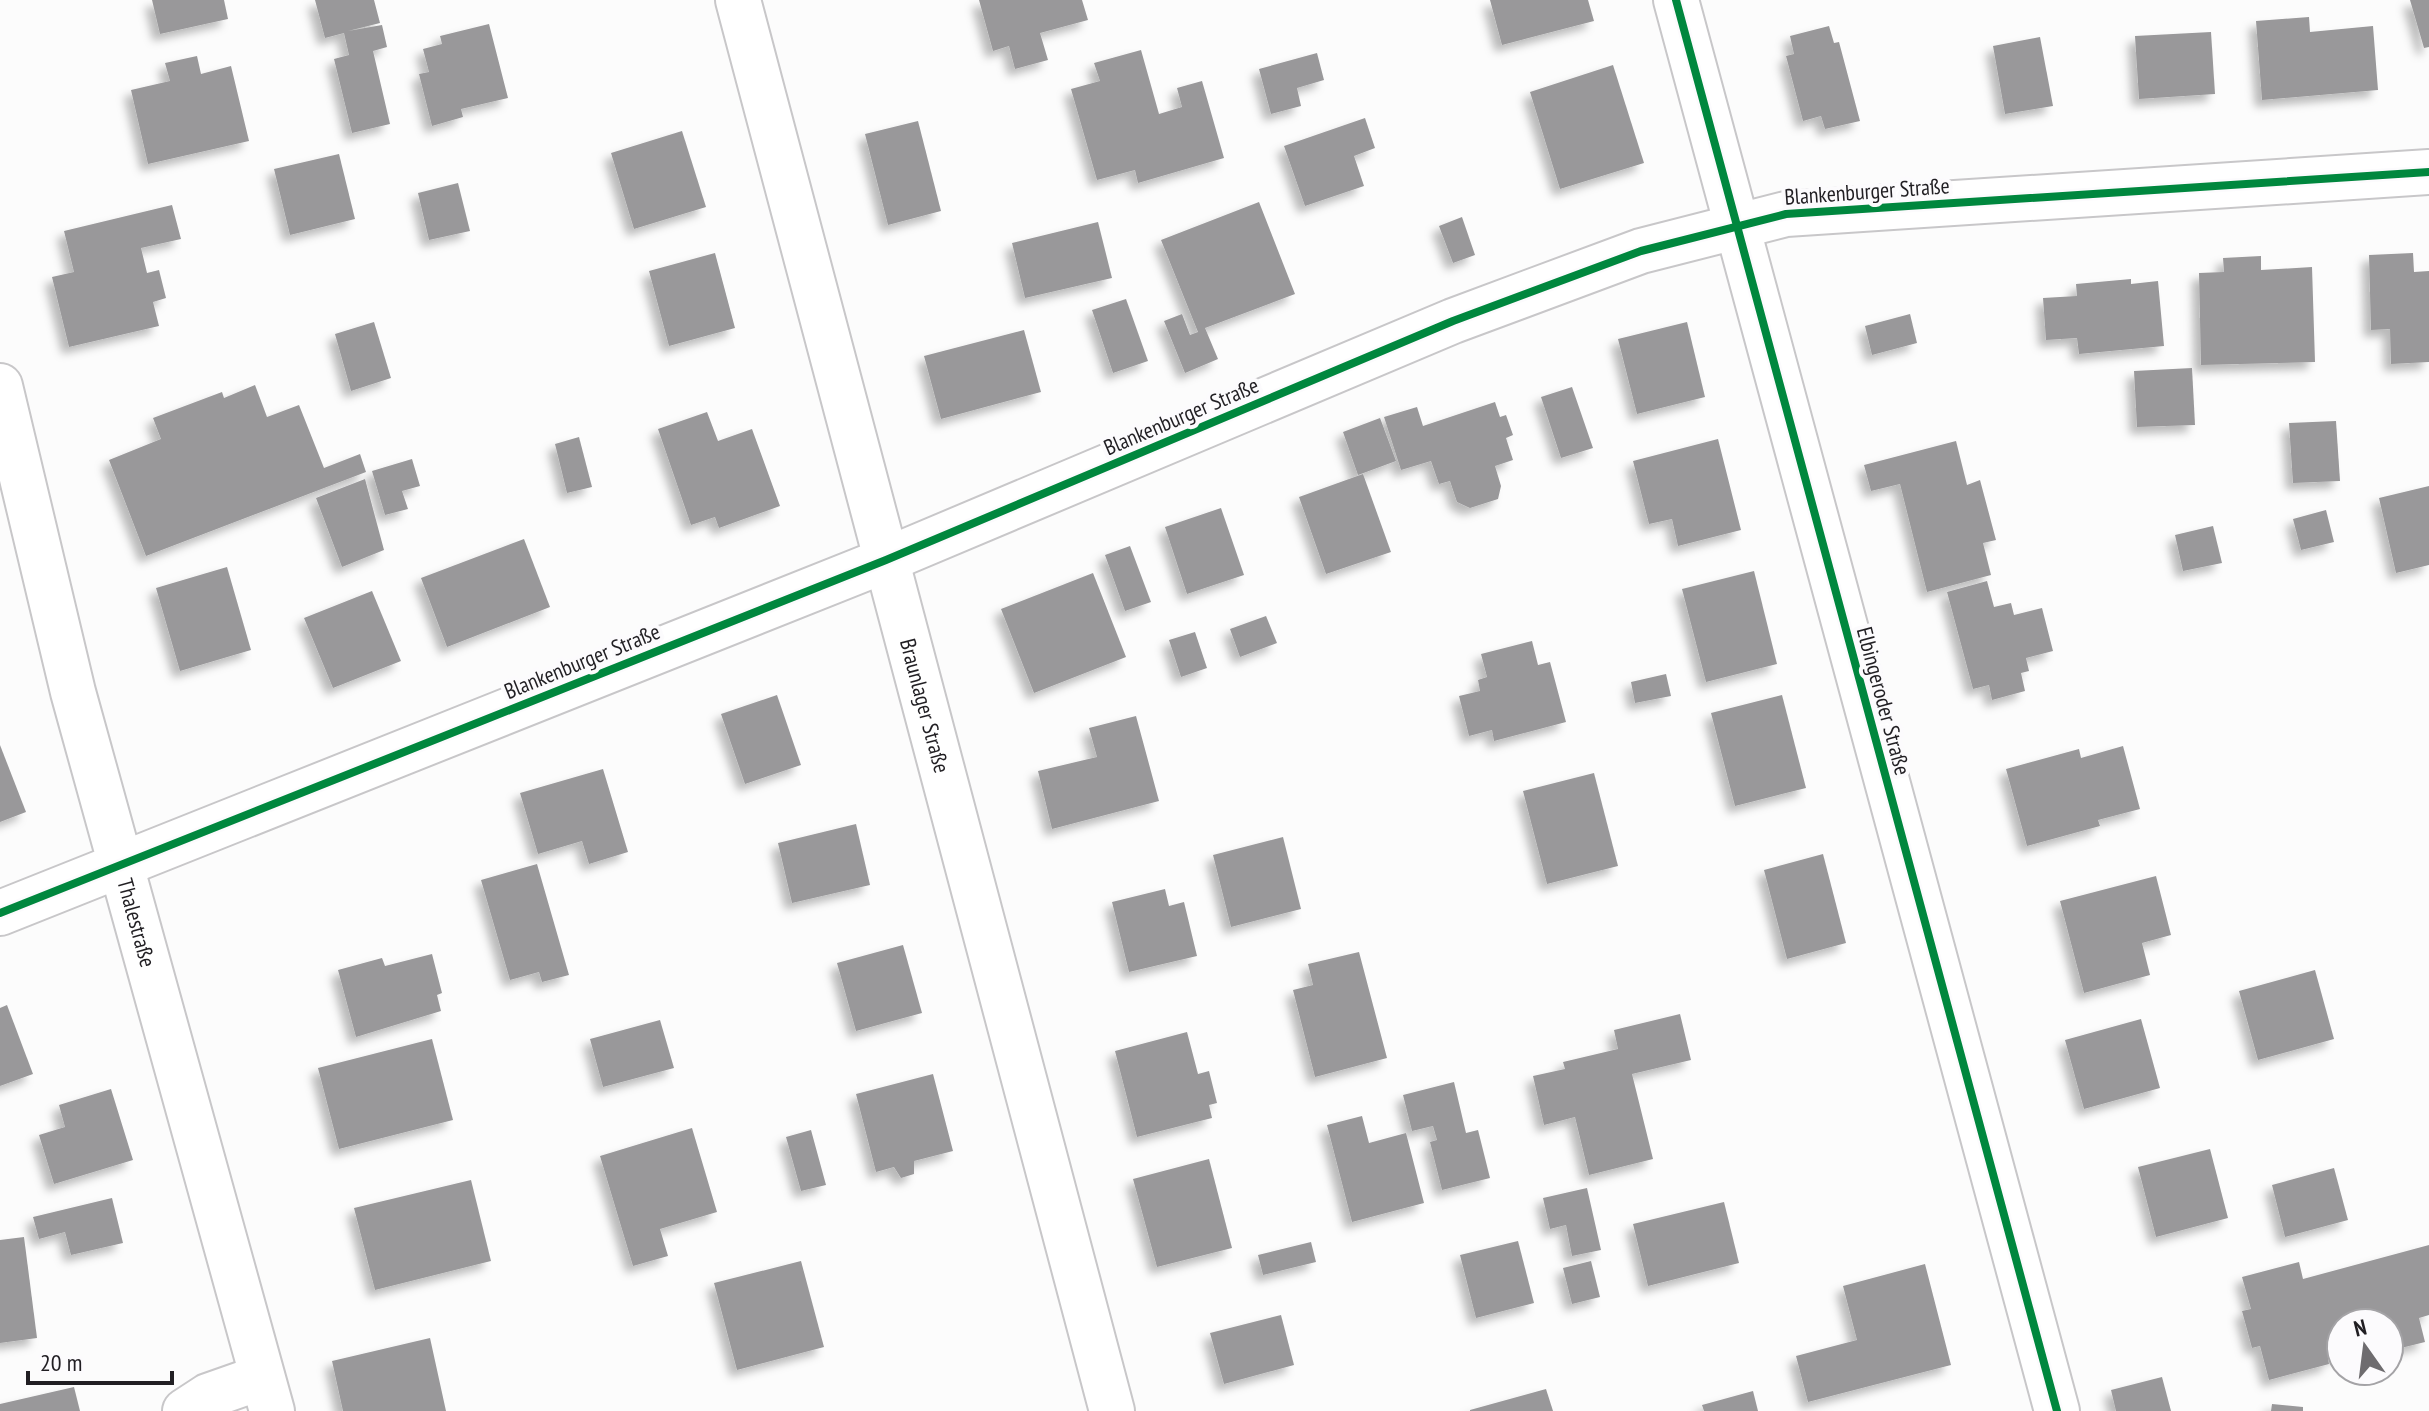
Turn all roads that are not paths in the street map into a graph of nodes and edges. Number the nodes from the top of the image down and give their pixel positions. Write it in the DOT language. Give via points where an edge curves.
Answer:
graph roads {
  1 [pos="738,0"];
  2 [pos="1676,0"];
  3 [pos="2429,172"];
  4 [pos="1738,225"];
  5 [pos="3,408"];
  6 [pos="886,560"];
  7 [pos="118,864"];
  8 [pos="0,913"];
  9 [pos="267,1394"];
  10 [pos="185,1411"];
  11 [pos="1112,1411"];
  12 [pos="2057,1411"];
  1 -- 6 [label="street, Braunlager Straße"];
  2 -- 4 [label="street, Elbingeroder Straße"];
  3 -- 4 [label="street, Blankenburger Straße" via="1786,214"];
  4 -- 6 [label="street, Blankenburger Straße" via="1641,251 1453,321"];
  4 -- 12 [label="street, Elbingeroder Straße"];
  5 -- 7 [label="street, Thalestraße"];
  6 -- 7 [label="street, Blankenburger Straße"];
  6 -- 11 [label="street, Braunlager Straße"];
  7 -- 8 [label="street, Blankenburger Straße"];
  7 -- 9 [label="street, Thalestraße"];
  9 -- 10 [label="street" via="208,1396"];
}
